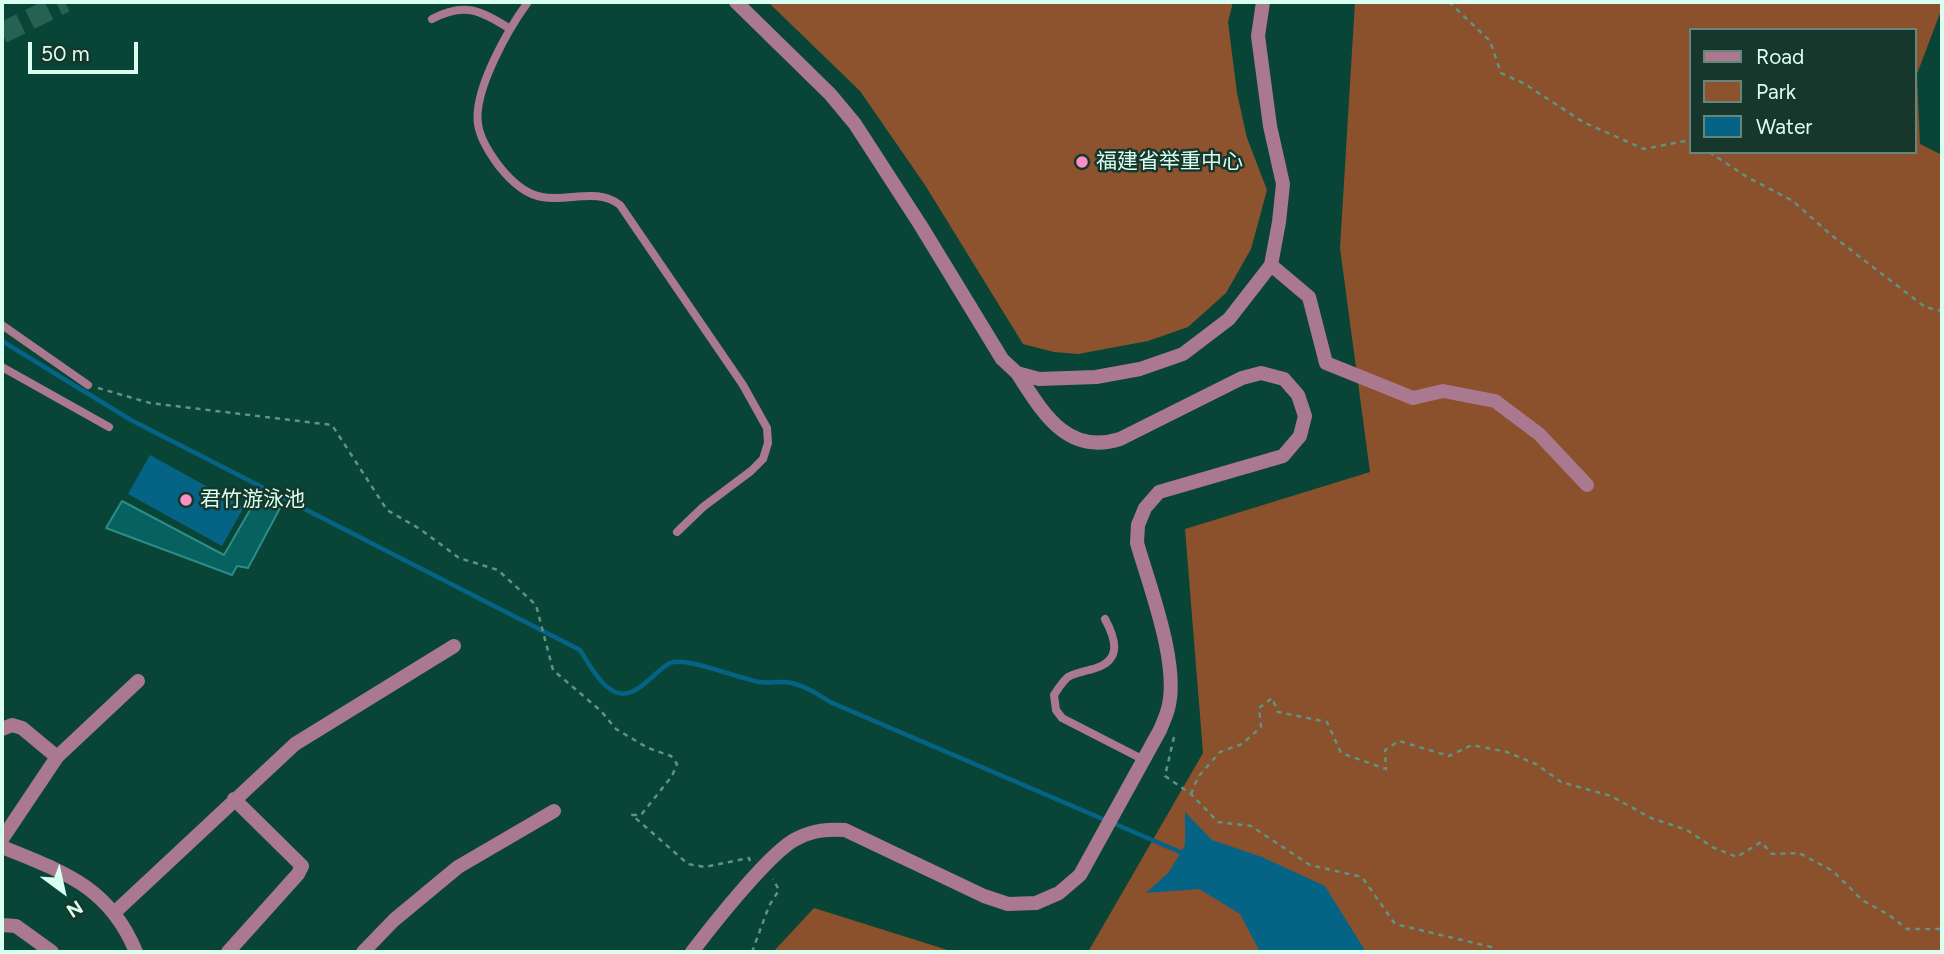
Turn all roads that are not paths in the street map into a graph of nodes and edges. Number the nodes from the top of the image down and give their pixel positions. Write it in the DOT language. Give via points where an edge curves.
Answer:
graph roads {
  1 [pos="528,2"];
  2 [pos="736,2"];
  3 [pos="1263,2"];
  4 [pos="432,19"];
  5 [pos="510,29"];
  6 [pos="1271,265"];
  7 [pos="2,325"];
  8 [pos="2,367"];
  9 [pos="1017,373"];
  10 [pos="88,385"];
  11 [pos="109,428"];
  12 [pos="1587,485"];
  13 [pos="677,532"];
  14 [pos="1105,619"];
  15 [pos="454,646"];
  16 [pos="138,681"];
  17 [pos="2,729"];
  18 [pos="57,757"];
  19 [pos="1144,760"];
  20 [pos="234,799"];
  21 [pos="554,811"];
  22 [pos="2,839"];
  23 [pos="2,848"];
  24 [pos="114,912"];
  25 [pos="2,925"];
  26 [pos="52,952"];
  27 [pos="136,952"];
  28 [pos="228,952"];
  29 [pos="363,952"];
  30 [pos="692,952"];
  1 -- 5 [label="lane"];
  2 -- 9 [label="street" via="855,124 1002,359"];
  3 -- 6 [label="street" via="1258,36 1283,184"];
  4 -- 5 [label="lane" via="472,9"];
  5 -- 13 [label="lane" via="499,46 478,113 481,136 493,157 515,184 533,194 563,199 603,196 620,205 743,385 767,428 763,459"];
  6 -- 9 [label="street" via="1230,319 1184,354 1096,377 1039,379"];
  6 -- 12 [label="street" via="1309,297 1326,363 1413,398 1443,391 1495,401 1539,434"];
  7 -- 10 [label="lane"];
  8 -- 11 [label="lane"];
  9 -- 19 [label="street" via="1046,416 1066,434 1086,443 1120,439 1242,378 1261,373 1284,379 1298,395 1305,416 1300,436 1283,456 1159,492 1145,508 1138,525 1138,543 1168,652 1170,678 1169,707"];
  14 -- 19 [label="lane" via="1113,633 1114,654 1102,666 1069,677 1054,695 1056,710 1062,718"];
  15 -- 20 [label="street" via="295,744"];
  16 -- 18 [label="street"];
  17 -- 18 [label="street" via="22,728"];
  18 -- 22 [label="street"];
  19 -- 30 [label="street" via="1080,874 1059,893 1036,903 1008,904 984,896 845,831 823,829 796,838 777,853"];
  20 -- 24 [label="street"];
  20 -- 28 [label="street" via="302,866"];
  21 -- 29 [label="street" via="458,867"];
  23 -- 24 [label="street" via="86,885"];
  24 -- 27 [label="street"];
  25 -- 26 [label="street" via="16,926"];
}
